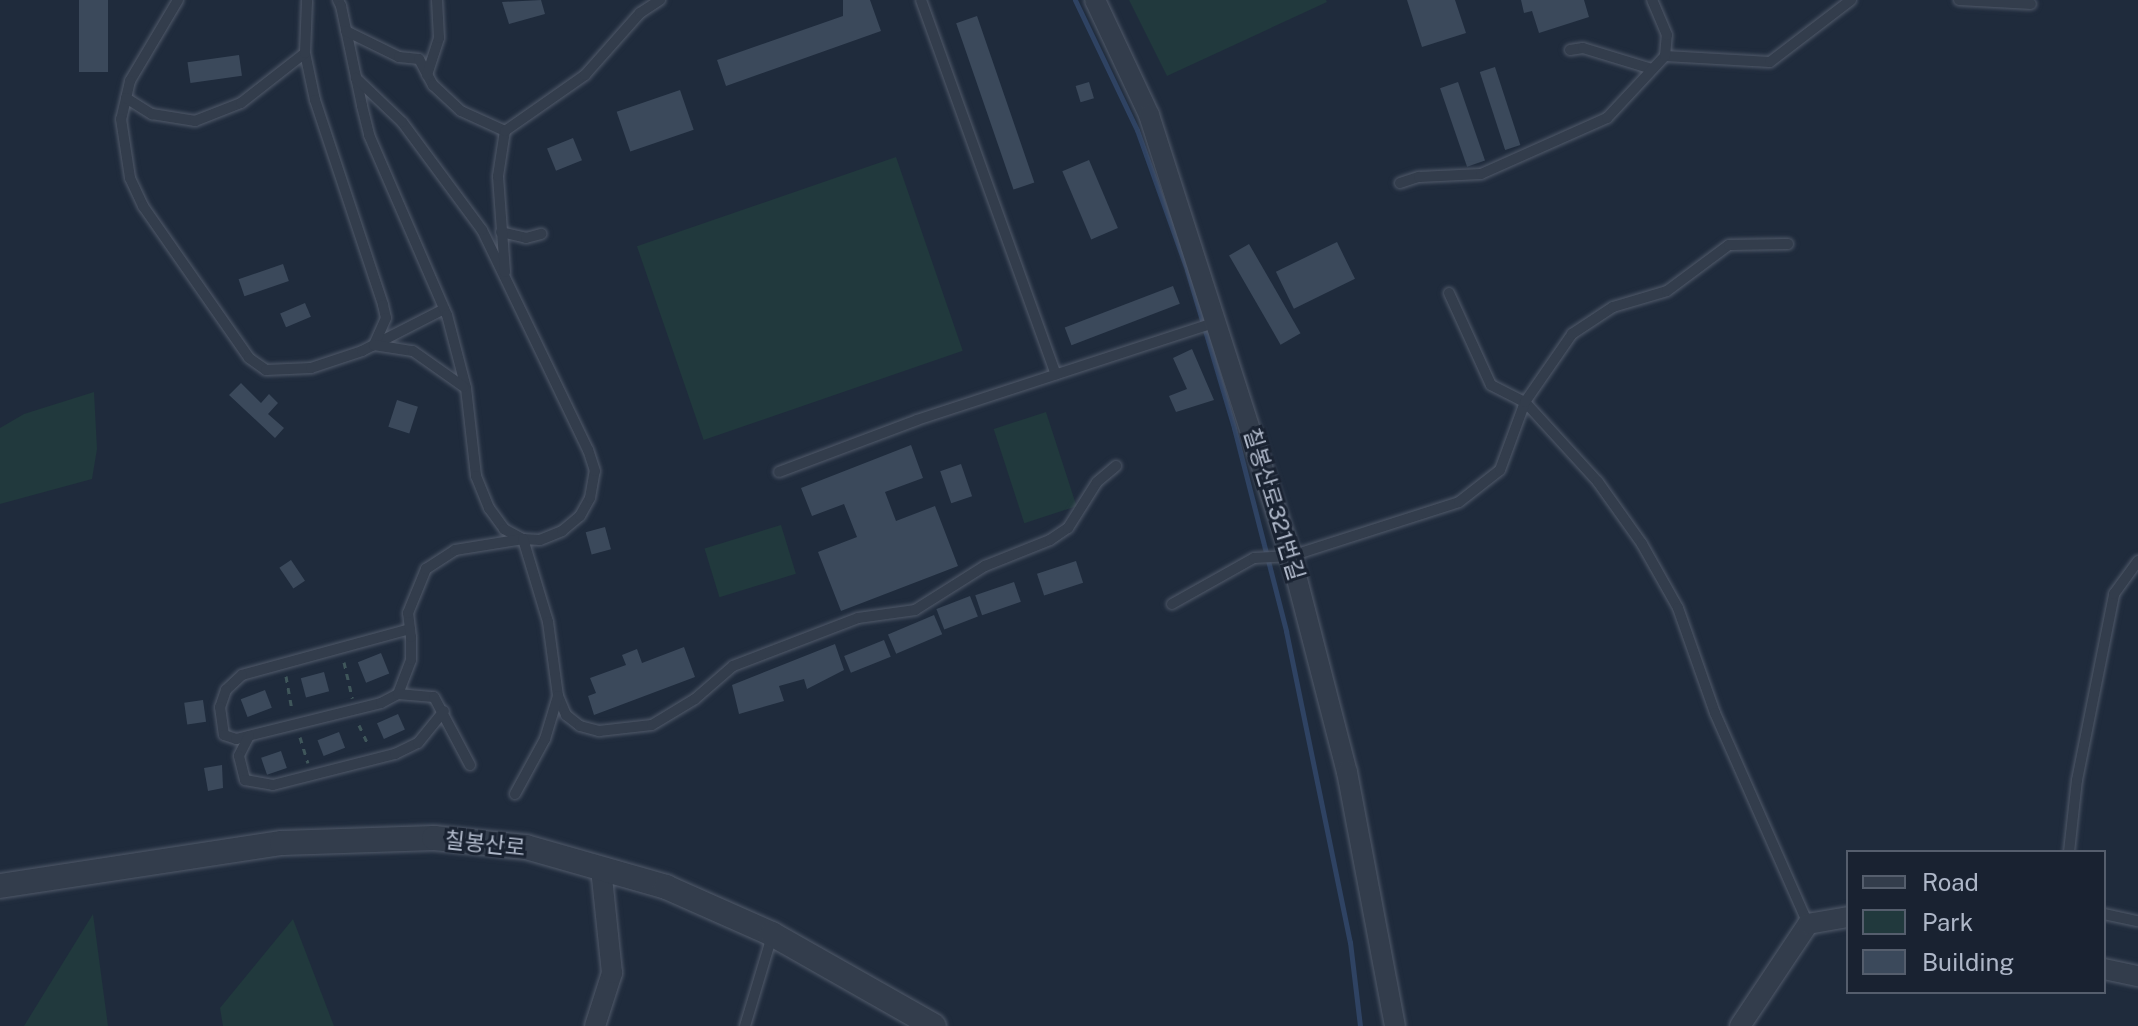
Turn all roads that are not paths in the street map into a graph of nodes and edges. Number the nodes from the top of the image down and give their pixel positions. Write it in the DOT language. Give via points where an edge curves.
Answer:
graph roads {
  1 [pos="178,0"];
  2 [pos="307,0"];
  3 [pos="338,0"];
  4 [pos="437,0"];
  5 [pos="660,0"];
  6 [pos="921,0"];
  7 [pos="1095,0"];
  8 [pos="1652,0"];
  9 [pos="1851,0"];
  10 [pos="1959,0"];
  11 [pos="2031,4"];
  12 [pos="346,31"];
  13 [pos="1570,50"];
  14 [pos="305,53"];
  15 [pos="1665,56"];
  16 [pos="1652,69"];
  17 [pos="427,75"];
  18 [pos="356,78"];
  19 [pos="126,98"];
  20 [pos="505,131"];
  21 [pos="1400,183"];
  22 [pos="501,232"];
  23 [pos="541,234"];
  24 [pos="1788,244"];
  25 [pos="505,279"];
  26 [pos="1449,293"];
  27 [pos="444,309"];
  28 [pos="1218,321"];
  29 [pos="374,345"];
  30 [pos="1056,374"];
  31 [pos="466,388"];
  32 [pos="1525,402"];
  33 [pos="1116,466"];
  34 [pos="779,472"];
  35 [pos="523,539"];
  36 [pos="1285,555"];
  37 [pos="2138,561"];
  38 [pos="1172,604"];
  39 [pos="410,629"];
  40 [pos="398,694"];
  41 [pos="558,696"];
  42 [pos="444,711"];
  43 [pos="249,736"];
  44 [pos="470,765"];
  45 [pos="515,794"];
  46 [pos="2069,850"];
  47 [pos="601,868"];
  48 [pos="0,886"];
  49 [pos="2106,914"];
  50 [pos="1846,917"];
  51 [pos="2138,921"];
  52 [pos="1808,924"];
  53 [pos="772,934"];
  54 [pos="2106,969"];
  55 [pos="2138,976"];
  56 [pos="595,1026"];
  57 [pos="745,1026"];
  58 [pos="934,1026"];
  59 [pos="1395,1026"];
  60 [pos="1740,1026"];
  1 -- 19 [label="lane" via="130,81"];
  2 -- 14 [label="lane"];
  3 -- 12 [label="lane"];
  4 -- 17 [label="lane" via="439,38"];
  5 -- 20 [label="lane" via="640,13 585,75"];
  6 -- 30 [label="lane"];
  7 -- 28 [label="street, 칠봉산로321번길" via="1149,115"];
  8 -- 15 [label="lane" via="1667,35"];
  9 -- 15 [label="lane" via="1770,62"];
  10 -- 11 [label="lane"];
  12 -- 17 [label="lane" via="399,57 419,59"];
  12 -- 18 [label="lane"];
  13 -- 16 [label="lane" via="1583,48"];
  14 -- 19 [label="lane" via="241,103 205,118 152,114"];
  14 -- 29 [label="lane" via="315,100 383,305 386,318"];
  15 -- 16 [label="lane"];
  16 -- 21 [label="lane" via="1607,118 1516,161 1461,178 1419,177"];
  17 -- 20 [label="lane" via="461,111"];
  18 -- 25 [label="lane" via="402,122 482,230"];
  18 -- 27 [label="lane" via="369,135"];
  19 -- 29 [label="lane" via="121,119 130,178 143,206 249,358 266,370 298,370"];
  20 -- 22 [label="lane" via="498,176"];
  22 -- 23 [label="lane" via="526,238"];
  22 -- 25 [label="lane"];
  24 -- 32 [label="lane" via="1729,245 1667,291 1613,307 1572,334"];
  25 -- 35 [label="lane" via="595,471 580,516 540,540"];
  26 -- 32 [label="lane" via="1491,385"];
  27 -- 29 [label="lane"];
  27 -- 31 [label="lane"];
  28 -- 30 [label="lane"];
  28 -- 36 [label="street, 칠봉산로321번길"];
  29 -- 31 [label="lane" via="413,351"];
  30 -- 34 [label="lane"];
  31 -- 35 [label="lane" via="476,476 504,529"];
  32 -- 36 [label="lane" via="1500,470 1484,488 1417,518"];
  32 -- 52 [label="lane" via="1598,482 1678,608 1715,713"];
  33 -- 41 [label="lane" via="1097,482 1068,528 1050,540 985,566 915,610 858,618 733,666 695,699 652,725 624,732 580,726 566,715"];
  35 -- 39 [label="lane" via="455,550 438,558 415,587"];
  35 -- 41 [label="lane" via="548,622"];
  36 -- 38 [label="lane" via="1254,558"];
  36 -- 59 [label="street, 칠봉산로321번길" via="1347,772"];
  37 -- 46 [label="lane" via="2114,594 2077,780"];
  39 -- 40 [label="lane" via="411,660"];
  39 -- 43 [label="lane" via="242,675 226,690 220,720 224,735"];
  40 -- 42 [label="lane" via="425,693"];
  40 -- 43 [label="lane"];
  41 -- 45 [label="lane" via="545,739"];
  42 -- 43 [label="lane" via="418,743 395,754 273,785 245,780 239,756"];
  42 -- 44 [label="lane"];
  47 -- 48 [label="street, 칠봉산로" via="526,847 419,839 282,843"];
  47 -- 53 [label="street, 칠봉산로" via="666,887"];
  47 -- 56 [label="street" via="612,973"];
  49 -- 51 [label="lane"];
  50 -- 52 [label="street"];
  52 -- 60 [label="street"];
  53 -- 57 [label="lane"];
  53 -- 58 [label="street, 칠봉산로"];
  54 -- 55 [label="street"];
}
